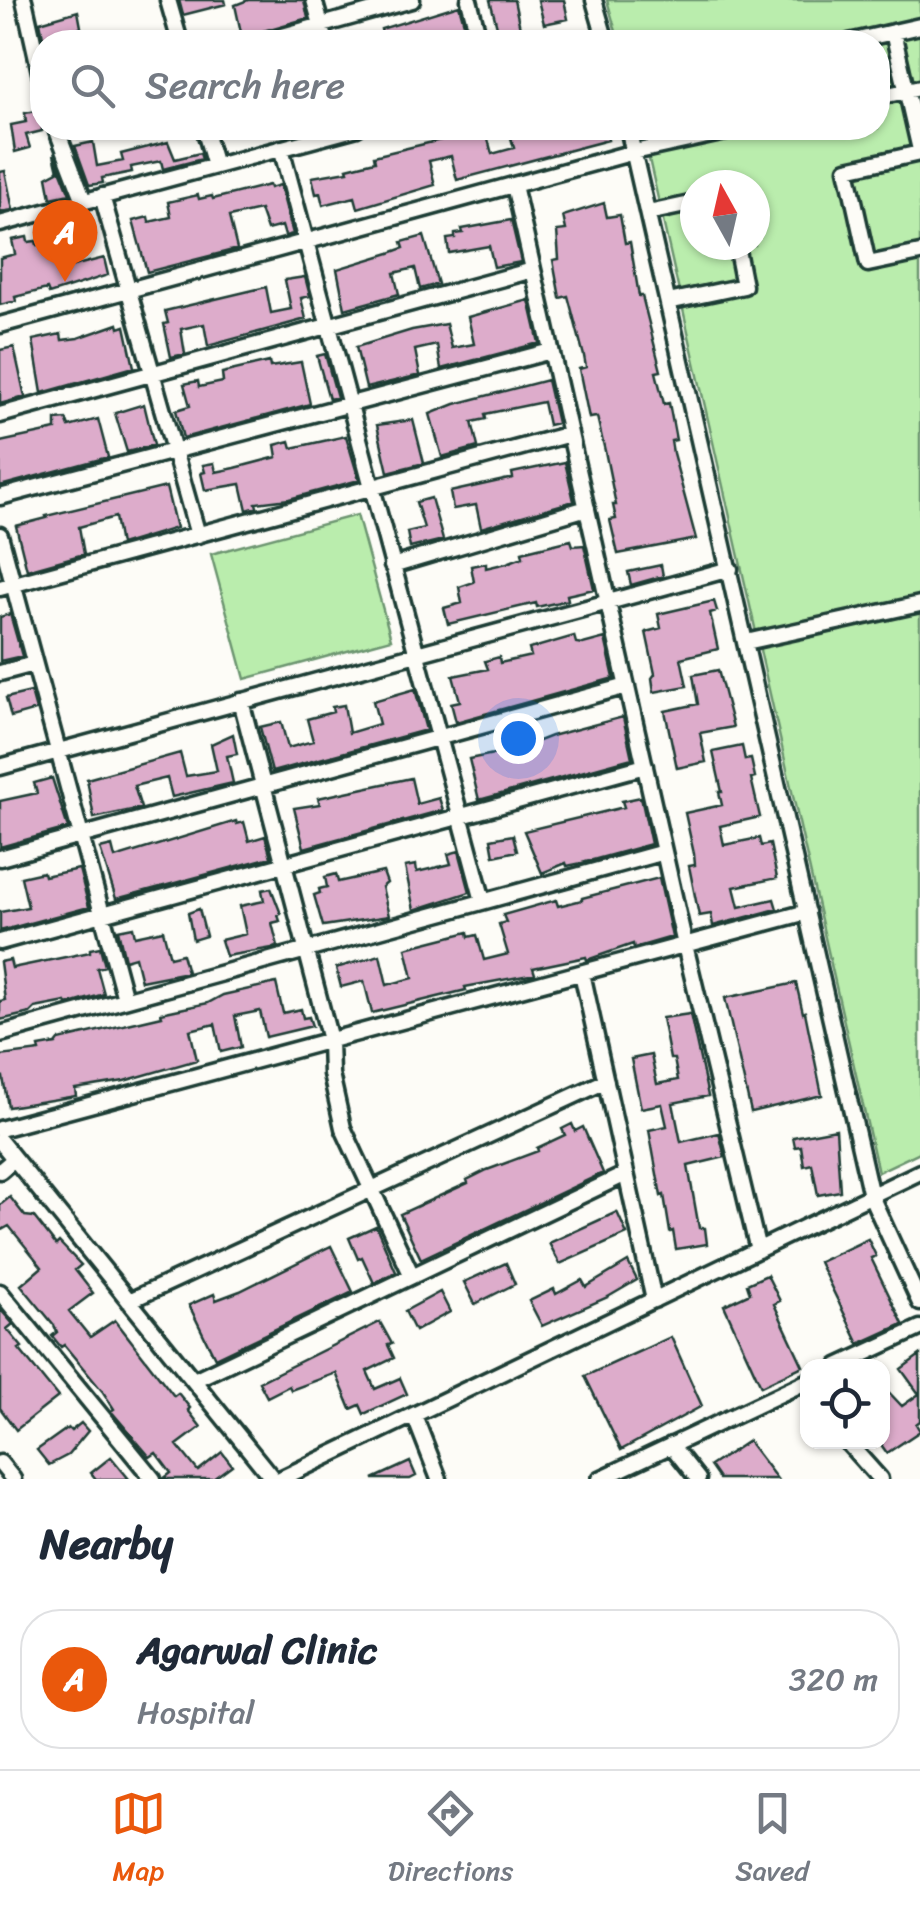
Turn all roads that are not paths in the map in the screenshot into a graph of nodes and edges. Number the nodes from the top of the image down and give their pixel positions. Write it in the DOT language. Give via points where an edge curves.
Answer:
graph roads {
  1 [pos="24,0"];
  2 [pos="168,0"];
  3 [pos="314,0"];
  4 [pos="412,0"];
  5 [pos="468,0"];
  6 [pos="594,0"];
  7 [pos="322,26"];
  8 [pos="920,26"];
  9 [pos="31,30"];
  10 [pos="177,30"];
  11 [pos="307,30"];
  12 [pos="323,30"];
  13 [pos="477,30"];
  14 [pos="603,30"];
  15 [pos="894,32"];
  16 [pos="890,33"];
  17 [pos="913,89"];
  18 [pos="61,140"];
  19 [pos="207,140"];
  20 [pos="309,140"];
  21 [pos="631,140"];
  22 [pos="689,140"];
  23 [pos="281,148"];
  24 [pos="634,152"];
  25 [pos="920,152"];
  26 [pos="215,166"];
  27 [pos="514,185"];
  28 [pos="102,196"];
  29 [pos="84,202"];
  30 [pos="680,206"];
  31 [pos="648,212"];
  32 [pos="0,224"];
  33 [pos="306,241"];
  34 [pos="920,252"];
  35 [pos="739,260"];
  36 [pos="533,270"];
  37 [pos="129,290"];
  38 [pos="668,302"];
  39 [pos="0,325"];
  40 [pos="328,325"];
  41 [pos="552,351"];
  42 [pos="152,373"];
  43 [pos="349,404"];
  44 [pos="0,415"];
  45 [pos="570,434"];
  46 [pos="174,451"];
  47 [pos="371,488"];
  48 [pos="0,498"];
  49 [pos="587,508"];
  50 [pos="0,535"];
  51 [pos="198,535"];
  52 [pos="392,566"];
  53 [pos="730,569"];
  54 [pos="7,586"];
  55 [pos="608,602"];
  56 [pos="920,604"];
  57 [pos="746,642"];
  58 [pos="415,654"];
  59 [pos="34,664"];
  60 [pos="0,674"];
  61 [pos="627,686"];
  62 [pos="241,701"];
  63 [pos="438,738"];
  64 [pos="58,751"];
  65 [pos="0,766"];
  66 [pos="645,766"];
  67 [pos="264,786"];
  68 [pos="460,816"];
  69 [pos="81,836"];
  70 [pos="664,852"];
  71 [pos="0,858"];
  72 [pos="284,864"];
  73 [pos="483,901"];
  74 [pos="807,912"];
  75 [pos="102,914"];
  76 [pos="0,942"];
  77 [pos="685,945"];
  78 [pos="306,950"];
  79 [pos="582,973"];
  80 [pos="125,999"];
  81 [pos="0,1034"];
  82 [pos="330,1040"];
  83 [pos="606,1081"];
  84 [pos="0,1129"];
  85 [pos="0,1142"];
  86 [pos="14,1159"];
  87 [pos="0,1170"];
  88 [pos="920,1172"];
  89 [pos="626,1174"];
  90 [pos="372,1189"];
  91 [pos="871,1196"];
  92 [pos="758,1250"];
  93 [pos="412,1276"];
  94 [pos="0,1292"];
  95 [pos="654,1300"];
  96 [pos="129,1301"];
  97 [pos="920,1303"];
  98 [pos="920,1328"];
  99 [pos="853,1359"];
  100 [pos="194,1380"];
  101 [pos="800,1390"];
  102 [pos="414,1415"];
  103 [pos="671,1445"];
  104 [pos="853,1449"];
  105 [pos="0,1463"];
  106 [pos="13,1479"];
  107 [pos="152,1479"];
  108 [pos="277,1479"];
  109 [pos="439,1479"];
  110 [pos="600,1479"];
  111 [pos="698,1479"];
  112 [pos="880,1479"];
  1 -- 9 [label="street"];
  2 -- 10 [label="street"];
  3 -- 7 [label="street"];
  4 -- 7 [label="street"];
  5 -- 13 [label="street"];
  6 -- 14 [label="street"];
  7 -- 11 [label="street"];
  7 -- 12 [label="street"];
  8 -- 15 [label="street"];
  15 -- 16 [label="street"];
  15 -- 17 [label="street"];
  17 -- 25 [label="street"];
  18 -- 29 [label="street"];
  19 -- 26 [label="street"];
  20 -- 23 [label="street"];
  21 -- 24 [label="street"];
  22 -- 24 [label="street"];
  23 -- 26 [label="street"];
  23 -- 33 [label="street"];
  24 -- 27 [label="street"];
  24 -- 31 [label="street"];
  25 -- 34 [label="street" via="847,169 868,264"];
  26 -- 28 [label="street"];
  27 -- 33 [label="street"];
  27 -- 36 [label="street"];
  28 -- 29 [label="street"];
  28 -- 37 [label="street"];
  29 -- 32 [label="street"];
  30 -- 31 [label="street"];
  31 -- 38 [label="street"];
  33 -- 37 [label="street"];
  33 -- 40 [label="street"];
  35 -- 38 [label="street" via="744,286"];
  36 -- 40 [label="street"];
  36 -- 41 [label="street"];
  37 -- 39 [label="street"];
  37 -- 42 [label="street"];
  38 -- 53 [label="street"];
  40 -- 42 [label="street"];
  40 -- 43 [label="street"];
  41 -- 43 [label="street"];
  41 -- 45 [label="street"];
  42 -- 44 [label="street"];
  42 -- 46 [label="street"];
  43 -- 46 [label="street"];
  43 -- 47 [label="street"];
  45 -- 47 [label="street"];
  45 -- 49 [label="street"];
  46 -- 48 [label="street"];
  46 -- 51 [label="street"];
  47 -- 51 [label="street"];
  47 -- 52 [label="street"];
  49 -- 52 [label="street"];
  49 -- 55 [label="street"];
  50 -- 54 [label="street"];
  51 -- 54 [label="street"];
  52 -- 58 [label="street"];
  53 -- 55 [label="street"];
  53 -- 57 [label="street"];
  54 -- 59 [label="street"];
  55 -- 58 [label="street"];
  55 -- 61 [label="street"];
  56 -- 57 [label="street"];
  57 -- 74 [label="street"];
  58 -- 62 [label="street"];
  58 -- 63 [label="street"];
  59 -- 60 [label="street"];
  59 -- 64 [label="street"];
  61 -- 63 [label="street"];
  61 -- 66 [label="street"];
  62 -- 64 [label="street"];
  62 -- 67 [label="street"];
  63 -- 67 [label="street"];
  63 -- 68 [label="street"];
  64 -- 65 [label="street"];
  64 -- 69 [label="street"];
  66 -- 68 [label="street"];
  66 -- 70 [label="street"];
  67 -- 69 [label="street"];
  67 -- 72 [label="street"];
  68 -- 72 [label="street"];
  68 -- 73 [label="street"];
  69 -- 71 [label="street"];
  69 -- 75 [label="street"];
  70 -- 73 [label="street"];
  70 -- 77 [label="street"];
  72 -- 75 [label="street"];
  72 -- 78 [label="street"];
  73 -- 78 [label="street"];
  74 -- 77 [label="street"];
  74 -- 91 [label="street"];
  75 -- 76 [label="street"];
  75 -- 80 [label="street"];
  77 -- 79 [label="street"];
  77 -- 92 [label="street"];
  78 -- 80 [label="street"];
  78 -- 82 [label="street"];
  79 -- 82 [label="street"];
  79 -- 83 [label="street"];
  80 -- 81 [label="street"];
  82 -- 84 [label="street"];
  82 -- 90 [label="street" via="343,1128"];
  83 -- 89 [label="street"];
  83 -- 90 [label="street"];
  85 -- 86 [label="street"];
  86 -- 87 [label="street"];
  86 -- 96 [label="street"];
  88 -- 91 [label="street"];
  89 -- 93 [label="street"];
  89 -- 95 [label="street"];
  90 -- 93 [label="street"];
  90 -- 96 [label="street"];
  91 -- 92 [label="street"];
  91 -- 97 [label="street"];
  92 -- 95 [label="street"];
  93 -- 100 [label="street"];
  94 -- 107 [label="street"];
  95 -- 102 [label="street"];
  96 -- 100 [label="street"];
  98 -- 99 [label="street"];
  100 -- 108 [label="street"];
  101 -- 103 [label="street"];
  102 -- 108 [label="street"];
  102 -- 109 [label="street"];
  103 -- 110 [label="street"];
  103 -- 111 [label="street"];
  104 -- 112 [label="street"];
  105 -- 106 [label="street"];
}
